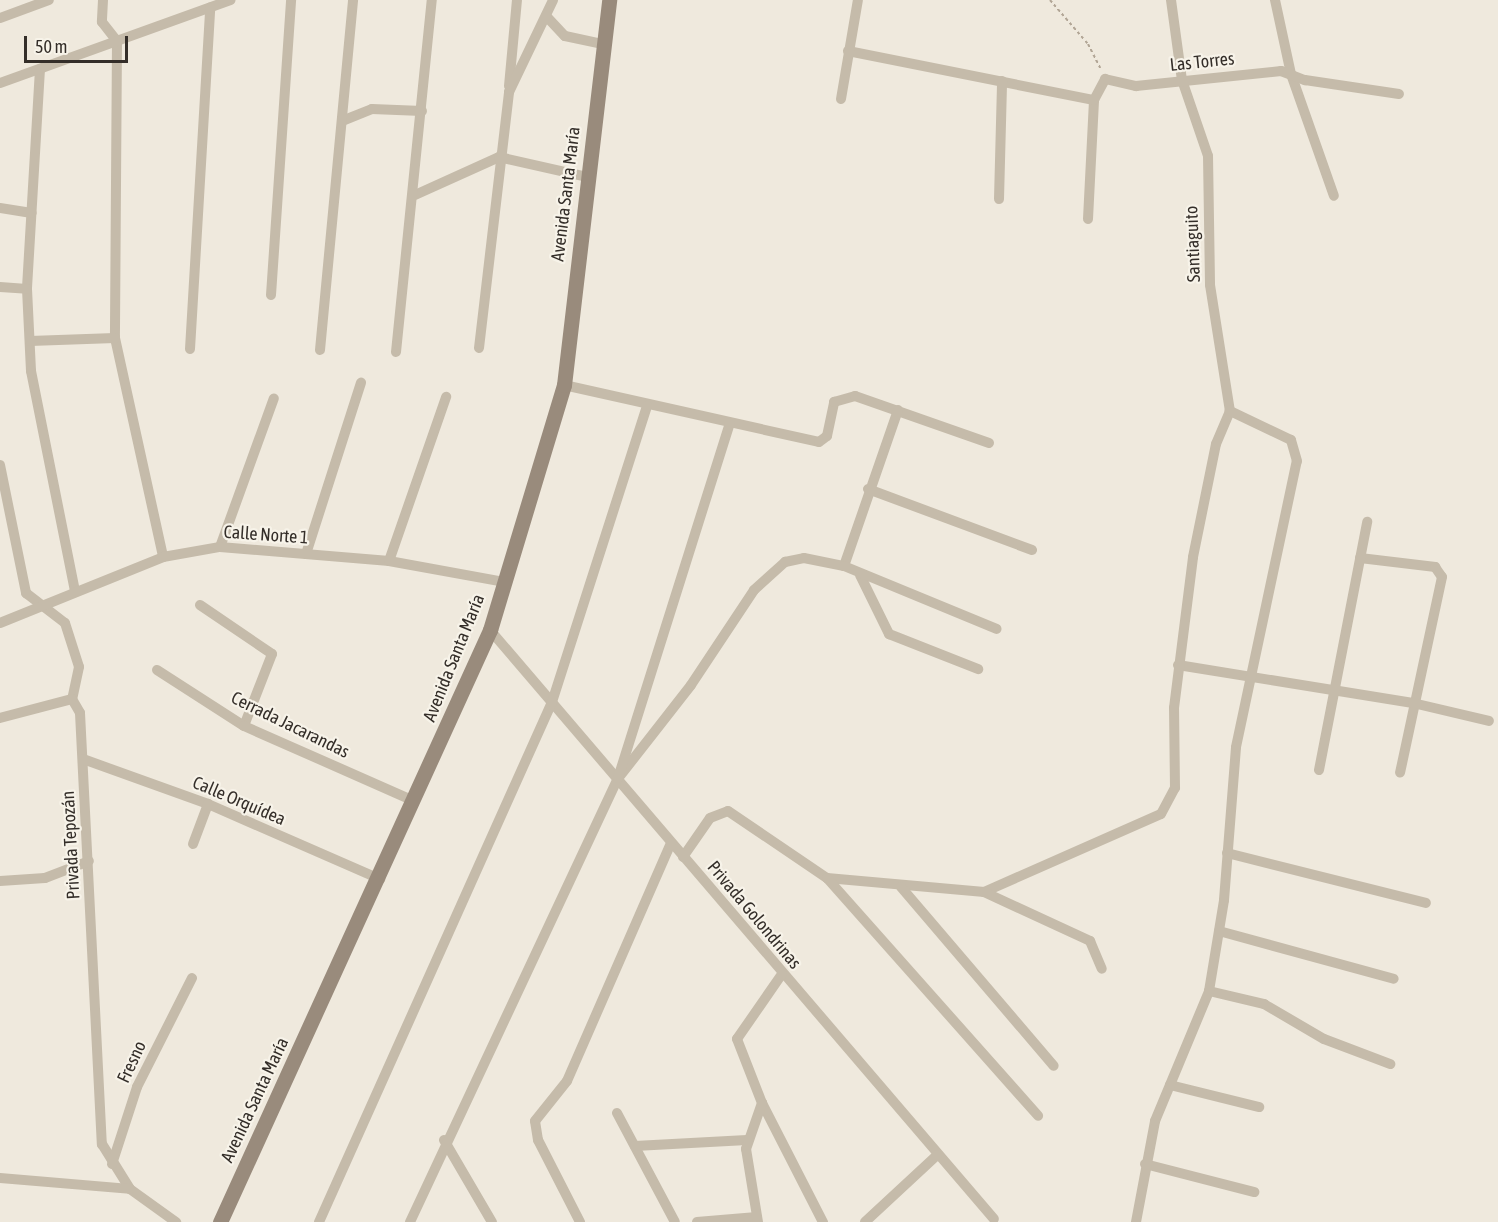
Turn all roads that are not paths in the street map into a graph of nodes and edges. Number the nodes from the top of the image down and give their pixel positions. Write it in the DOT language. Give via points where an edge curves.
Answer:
graph roads {
  1 [pos="49,0"];
  2 [pos="103,0"];
  3 [pos="231,0"];
  4 [pos="291,0"];
  5 [pos="353,0"];
  6 [pos="432,0"];
  7 [pos="517,0"];
  8 [pos="553,0"];
  9 [pos="609,0"];
  10 [pos="858,0"];
  11 [pos="1171,0"];
  12 [pos="1275,0"];
  13 [pos="210,8"];
  14 [pos="547,17"];
  15 [pos="0,18"];
  16 [pos="117,41"];
  17 [pos="603,44"];
  18 [pos="848,51"];
  19 [pos="40,69"];
  20 [pos="1291,74"];
  21 [pos="1182,80"];
  22 [pos="1002,81"];
  23 [pos="0,83"];
  24 [pos="509,92"];
  25 [pos="1399,94"];
  26 [pos="841,99"];
  27 [pos="1094,100"];
  28 [pos="422,111"];
  29 [pos="342,121"];
  30 [pos="499,157"];
  31 [pos="587,177"];
  32 [pos="414,195"];
  33 [pos="1334,196"];
  34 [pos="999,199"];
  35 [pos="0,208"];
  36 [pos="32,213"];
  37 [pos="1088,219"];
  38 [pos="0,287"];
  39 [pos="27,290"];
  40 [pos="271,295"];
  41 [pos="115,338"];
  42 [pos="30,341"];
  43 [pos="478,348"];
  44 [pos="190,349"];
  45 [pos="320,350"];
  46 [pos="396,352"];
  47 [pos="361,383"];
  48 [pos="564,385"];
  49 [pos="446,397"];
  50 [pos="274,398"];
  51 [pos="647,406"];
  52 [pos="898,410"];
  53 [pos="1230,411"];
  54 [pos="730,423"];
  55 [pos="989,443"];
  56 [pos="0,465"];
  57 [pos="868,489"];
  58 [pos="1367,522"];
  59 [pos="220,547"];
  60 [pos="1032,550"];
  61 [pos="306,554"];
  62 [pos="163,557"];
  63 [pos="1360,558"];
  64 [pos="389,561"];
  65 [pos="843,566"];
  66 [pos="860,575"];
  67 [pos="505,582"];
  68 [pos="75,592"];
  69 [pos="42,605"];
  70 [pos="200,605"];
  71 [pos="0,623"];
  72 [pos="998,629"];
  73 [pos="490,630"];
  74 [pos="1178,665"];
  75 [pos="978,669"];
  76 [pos="157,670"];
  77 [pos="1251,677"];
  78 [pos="1335,689"];
  79 [pos="72,699"];
  80 [pos="552,702"];
  81 [pos="1413,703"];
  82 [pos="0,718"];
  83 [pos="1489,721"];
  84 [pos="244,726"];
  85 [pos="83,759"];
  86 [pos="1319,771"];
  87 [pos="1400,773"];
  88 [pos="618,778"];
  89 [pos="414,801"];
  90 [pos="208,804"];
  91 [pos="671,843"];
  92 [pos="193,844"];
  93 [pos="1227,853"];
  94 [pos="683,857"];
  95 [pos="89,861"];
  96 [pos="827,878"];
  97 [pos="380,879"];
  98 [pos="0,882"];
  99 [pos="901,887"];
  100 [pos="984,892"];
  101 [pos="1426,903"];
  102 [pos="1219,931"];
  103 [pos="1102,969"];
  104 [pos="782,974"];
  105 [pos="192,978"];
  106 [pos="1394,980"];
  107 [pos="1209,992"];
  108 [pos="1390,1064"];
  109 [pos="1054,1065"];
  110 [pos="1170,1085"];
  111 [pos="762,1103"];
  112 [pos="1259,1107"];
  113 [pos="617,1113"];
  114 [pos="1038,1116"];
  115 [pos="444,1140"];
  116 [pos="747,1140"];
  117 [pos="635,1146"];
  118 [pos="937,1155"];
  119 [pos="112,1164"];
  120 [pos="1145,1164"];
  121 [pos="0,1178"];
  122 [pos="130,1189"];
  123 [pos="1254,1192"];
  124 [pos="994,1219"];
  125 [pos="758,1220"];
  126 [pos="176,1222"];
  127 [pos="220,1222"];
  128 [pos="319,1222"];
  129 [pos="410,1222"];
  130 [pos="492,1222"];
  131 [pos="580,1222"];
  132 [pos="675,1222"];
  133 [pos="697,1222"];
  134 [pos="824,1222"];
  135 [pos="865,1222"];
  136 [pos="1136,1222"];
  1 -- 15 [label="street"];
  2 -- 16 [label="street" via="102,22"];
  3 -- 13 [label="street"];
  4 -- 40 [label="street"];
  5 -- 29 [label="street"];
  6 -- 28 [label="street"];
  7 -- 24 [label="street"];
  8 -- 14 [label="street"];
  9 -- 17 [label="main road, Avenida Santa María"];
  10 -- 18 [label="street"];
  11 -- 21 [label="street, Santiaguito"];
  12 -- 20 [label="street"];
  13 -- 16 [label="street"];
  13 -- 44 [label="street"];
  14 -- 17 [label="street" via="565,36"];
  14 -- 24 [label="street"];
  16 -- 19 [label="street"];
  16 -- 41 [label="street"];
  17 -- 31 [label="main road, Avenida Santa María"];
  18 -- 22 [label="street"];
  18 -- 26 [label="street"];
  19 -- 23 [label="street"];
  19 -- 36 [label="street"];
  20 -- 21 [label="street, Las Torres"];
  20 -- 25 [label="street, Las Torres"];
  20 -- 33 [label="street"];
  21 -- 27 [label="street, Las Torres" via="1136,86 1105,79"];
  21 -- 53 [label="street, Santiaguito" via="1208,156 1210,285"];
  22 -- 27 [label="street"];
  22 -- 34 [label="street"];
  24 -- 30 [label="street"];
  27 -- 37 [label="street"];
  28 -- 29 [label="street" via="372,109"];
  28 -- 32 [label="street"];
  29 -- 45 [label="street"];
  30 -- 31 [label="street"];
  30 -- 32 [label="street"];
  30 -- 43 [label="street"];
  31 -- 48 [label="main road, Avenida Santa María"];
  32 -- 46 [label="street"];
  35 -- 36 [label="street"];
  36 -- 39 [label="street"];
  38 -- 39 [label="street"];
  39 -- 42 [label="street"];
  41 -- 42 [label="street"];
  41 -- 62 [label="street"];
  42 -- 68 [label="street" via="31,371"];
  47 -- 61 [label="street"];
  48 -- 51 [label="street"];
  48 -- 67 [label="main road, Avenida Santa María"];
  49 -- 64 [label="street"];
  50 -- 59 [label="street"];
  51 -- 54 [label="street"];
  51 -- 80 [label="street"];
  52 -- 54 [label="street" via="855,396 840,398 834,402 827,436 819,441"];
  52 -- 55 [label="street"];
  52 -- 57 [label="street"];
  53 -- 74 [label="street" via="1216,444 1195,546"];
  53 -- 77 [label="street" via="1297,446"];
  54 -- 88 [label="street"];
  56 -- 69 [label="street, Privada Tepozán" via="26,593"];
  57 -- 60 [label="street"];
  57 -- 65 [label="street"];
  58 -- 63 [label="street"];
  59 -- 61 [label="street, Calle Norte 1"];
  59 -- 62 [label="street, Calle Norte 1"];
  61 -- 64 [label="street, Calle Norte 1"];
  62 -- 68 [label="street, Calle Norte 1"];
  63 -- 78 [label="street"];
  63 -- 81 [label="street" via="1435,567 1442,577"];
  64 -- 67 [label="street, Calle Norte 1"];
  65 -- 66 [label="street"];
  65 -- 88 [label="street" via="804,558 769,573"];
  66 -- 72 [label="street"];
  66 -- 75 [label="street" via="888,634"];
  67 -- 73 [label="main road, Avenida Santa María"];
  68 -- 69 [label="street, Calle Norte 1"];
  69 -- 71 [label="street, Calle Norte 1"];
  69 -- 79 [label="street, Privada Tepozán" via="58,613 75,644 78,680"];
  70 -- 84 [label="street" via="272,654"];
  73 -- 80 [label="street, Privada Golondrinas"];
  73 -- 89 [label="main road, Avenida Santa María"];
  74 -- 77 [label="street"];
  74 -- 100 [label="street" via="1175,788 1168,807"];
  76 -- 84 [label="street, Cerrada Jacarandas"];
  77 -- 78 [label="street"];
  77 -- 93 [label="street" via="1236,747"];
  78 -- 81 [label="street"];
  78 -- 86 [label="street"];
  79 -- 82 [label="street"];
  79 -- 85 [label="street, Privada Tepozán" via="79,706"];
  80 -- 88 [label="street, Privada Golondrinas"];
  80 -- 128 [label="street"];
  81 -- 83 [label="street"];
  81 -- 87 [label="street"];
  84 -- 89 [label="street, Cerrada Jacarandas"];
  85 -- 90 [label="street, Calle Orquídea"];
  85 -- 95 [label="street, Privada Tepozán"];
  88 -- 91 [label="street, Privada Golondrinas"];
  88 -- 115 [label="street"];
  89 -- 97 [label="main road, Avenida Santa María"];
  90 -- 92 [label="street"];
  90 -- 97 [label="street, Calle Orquídea"];
  91 -- 94 [label="street, Privada Golondrinas"];
  91 -- 131 [label="street" via="567,1081 535,1120 538,1140"];
  93 -- 101 [label="street"];
  93 -- 102 [label="street"];
  94 -- 96 [label="street" via="710,818 728,811"];
  94 -- 104 [label="street, Privada Golondrinas"];
  95 -- 98 [label="street" via="45,878"];
  95 -- 119 [label="street, Privada Tepozán" via="102,1144"];
  96 -- 99 [label="street"];
  96 -- 114 [label="street"];
  97 -- 127 [label="main road, Avenida Santa María"];
  99 -- 100 [label="street"];
  99 -- 109 [label="street"];
  100 -- 103 [label="street" via="1090,941"];
  102 -- 106 [label="street"];
  102 -- 107 [label="street"];
  104 -- 111 [label="street" via="737,1039"];
  104 -- 118 [label="street, Privada Golondrinas"];
  105 -- 119 [label="street, Fresno" via="137,1087"];
  107 -- 108 [label="street" via="1264,1004 1324,1039"];
  107 -- 110 [label="street"];
  110 -- 112 [label="street"];
  110 -- 120 [label="street"];
  111 -- 116 [label="street"];
  111 -- 134 [label="street"];
  113 -- 117 [label="street"];
  115 -- 129 [label="street"];
  115 -- 130 [label="street"];
  116 -- 117 [label="street"];
  116 -- 125 [label="street"];
  117 -- 132 [label="street"];
  118 -- 124 [label="street, Privada Golondrinas"];
  118 -- 135 [label="street"];
  119 -- 122 [label="street, Privada Tepozán"];
  120 -- 123 [label="street"];
  120 -- 136 [label="street"];
  121 -- 122 [label="street"];
  122 -- 126 [label="street, Privada Tepozán"];
  125 -- 133 [label="street"];
}
